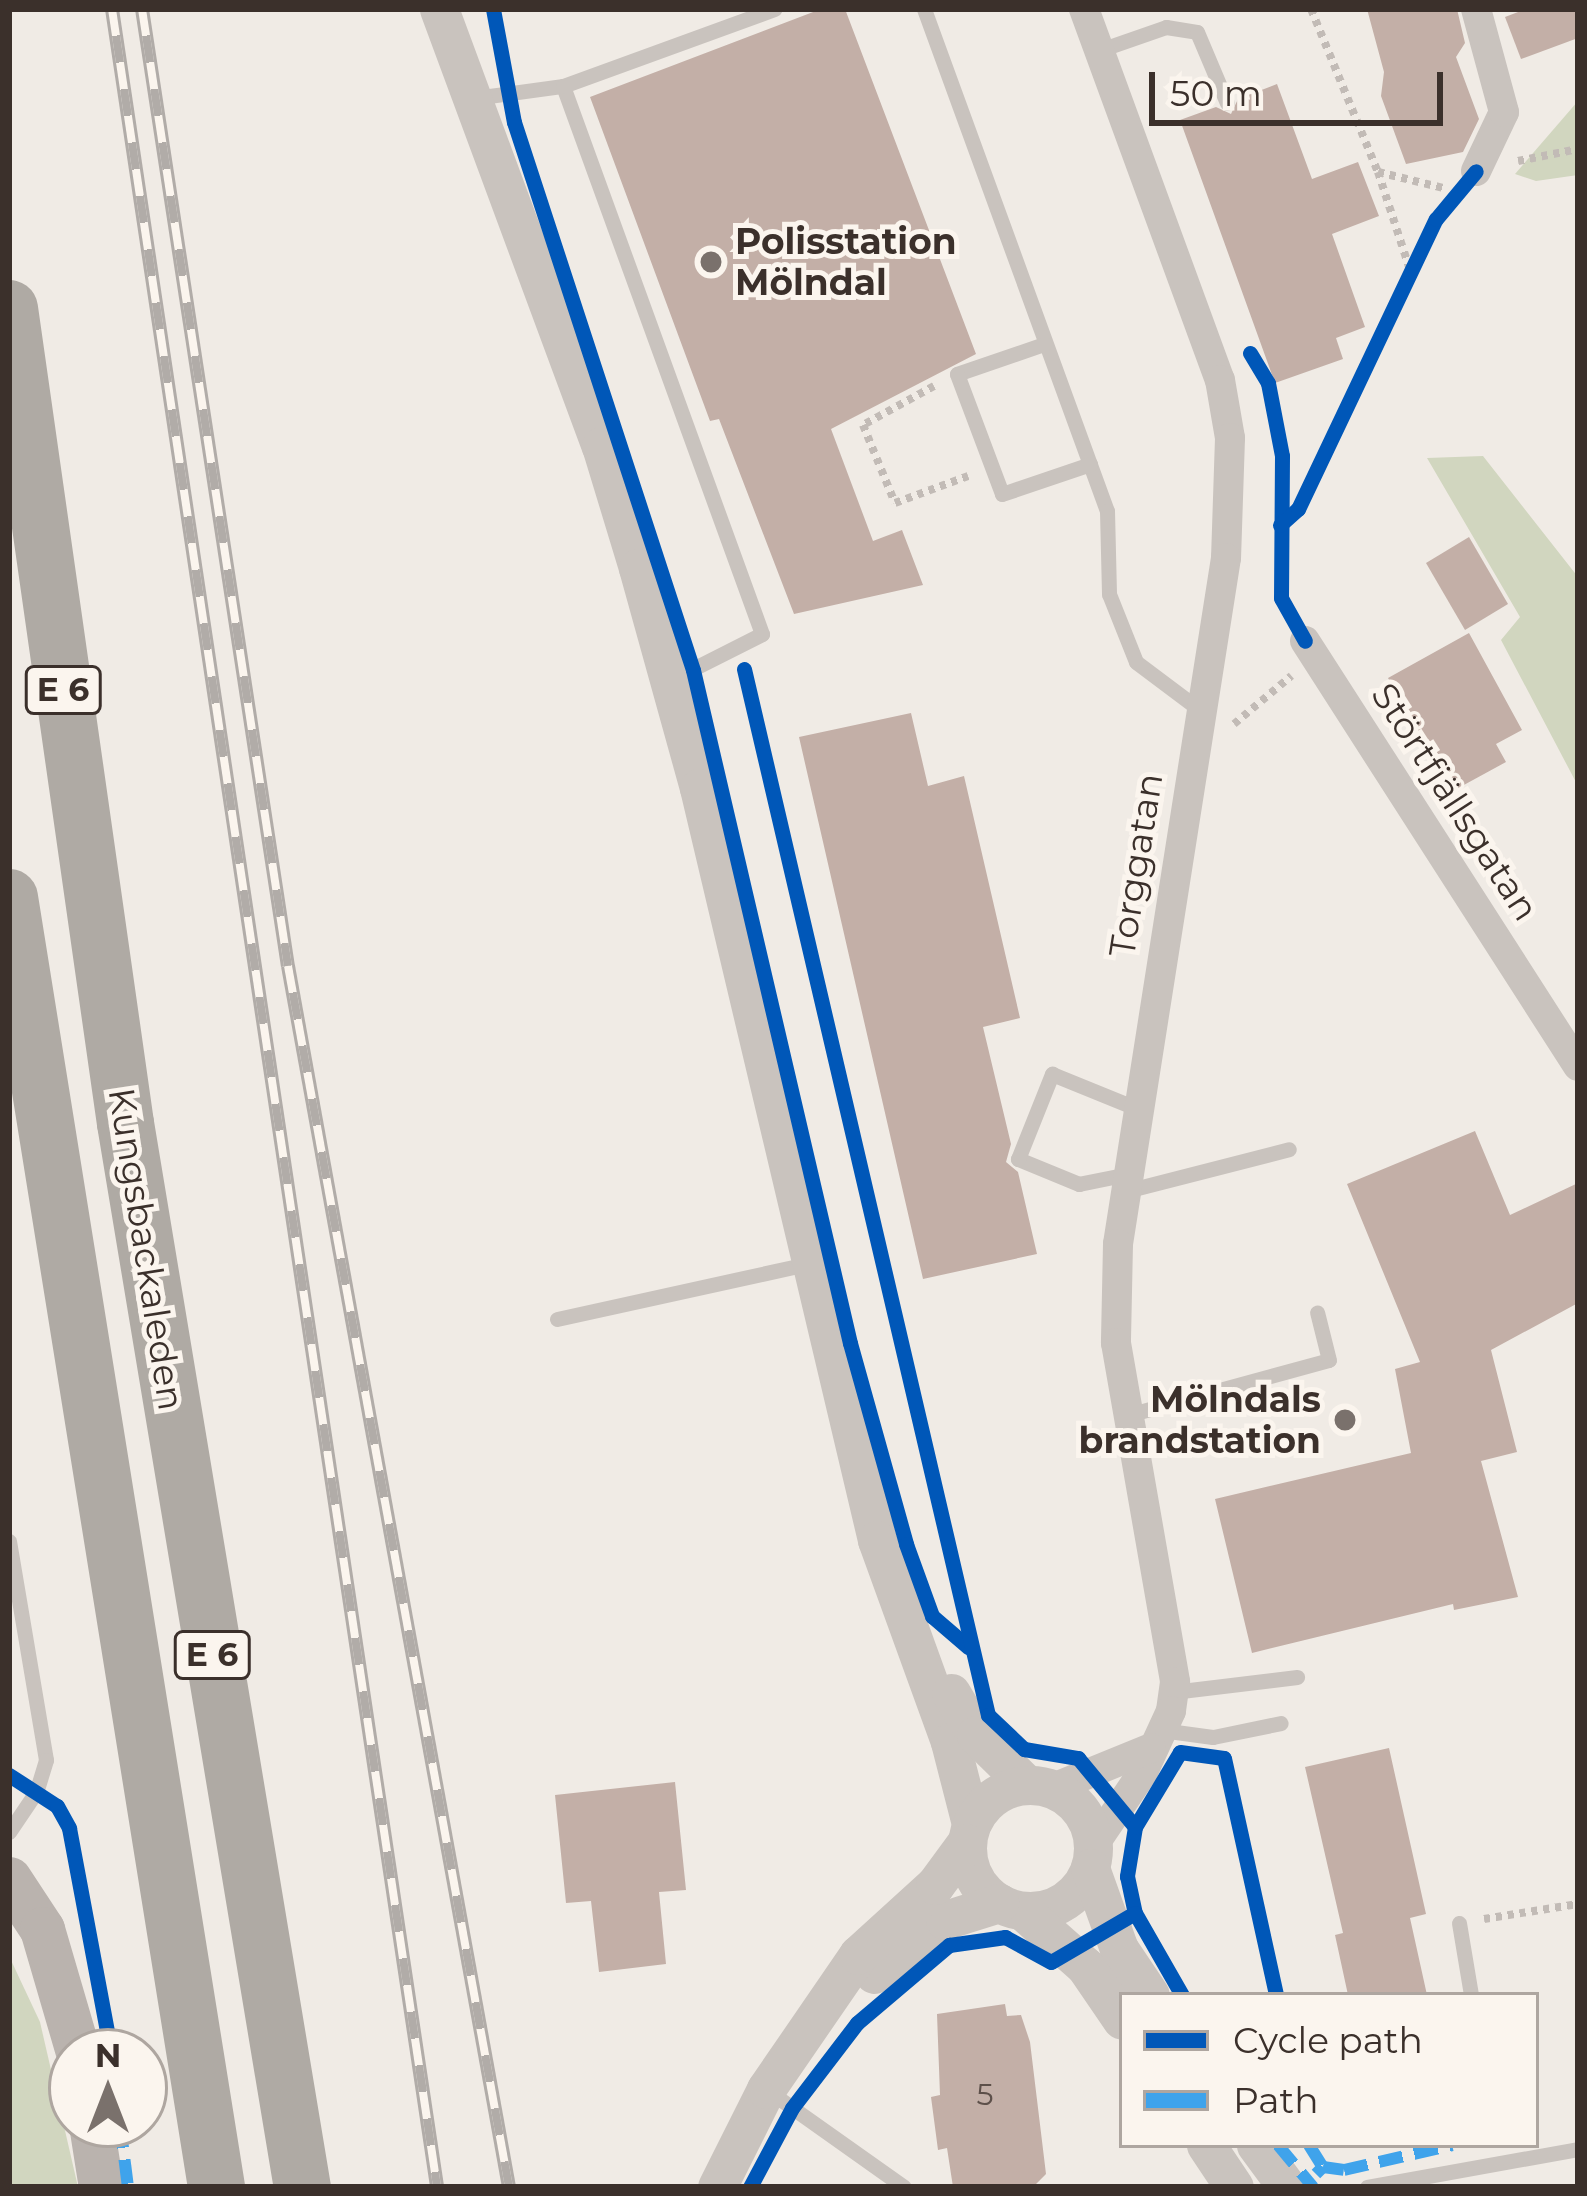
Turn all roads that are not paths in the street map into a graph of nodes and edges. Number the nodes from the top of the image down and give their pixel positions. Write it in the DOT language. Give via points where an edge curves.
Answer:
graph roads {
  1 [pos="439,9"];
  2 [pos="774,9"];
  3 [pos="924,9"];
  4 [pos="1084,9"];
  5 [pos="1476,9"];
  6 [pos="1100,50"];
  7 [pos="563,86"];
  8 [pos="473,98"];
  9 [pos="1227,103"];
  10 [pos="1465,182"];
  11 [pos="9,308"];
  12 [pos="1044,344"];
  13 [pos="1090,464"];
  14 [pos="1303,655"];
  15 [pos="669,681"];
  16 [pos="1200,710"];
  17 [pos="9,897"];
  18 [pos="1578,1066"];
  19 [pos="1138,1109"];
  20 [pos="1289,1149"];
  21 [pos="1127,1182"];
  22 [pos="807,1264"];
  23 [pos="1317,1312"];
  24 [pos="557,1318"];
  25 [pos="1125,1415"];
  26 [pos="9,1541"];
  27 [pos="916,1642"];
  28 [pos="1297,1677"];
  29 [pos="1174,1692"];
  30 [pos="1280,1723"];
  31 [pos="1156,1739"];
  32 [pos="1039,1787"];
  33 [pos="9,1832"];
  34 [pos="969,1834"];
  35 [pos="1092,1857"];
  36 [pos="10,1882"];
  37 [pos="1011,1907"];
  38 [pos="1459,1923"];
  39 [pos="846,1983"];
  40 [pos="1148,1992"];
  41 [pos="1471,1992"];
  42 [pos="1119,2016"];
  43 [pos="71,2028"];
  44 [pos="766,2089"];
  45 [pos="201,2118"];
  46 [pos="95,2148"];
  47 [pos="1208,2148"];
  48 [pos="1258,2148"];
  49 [pos="1578,2149"];
  50 [pos="1498,2153"];
  51 [pos="101,2187"];
  52 [pos="201,2187"];
  53 [pos="216,2187"];
  54 [pos="302,2187"];
  55 [pos="717,2187"];
  56 [pos="904,2187"];
  57 [pos="1234,2187"];
  58 [pos="1287,2187"];
  59 [pos="1367,2187"];
  1 -- 8 [label="street"];
  2 -- 7 [label="lane"];
  3 -- 12 [label="lane"];
  4 -- 6 [label="street, Torggatan"];
  5 -- 10 [label="street" via="1504,112"];
  6 -- 9 [label="lane" via="1166,27 1197,32"];
  6 -- 16 [label="street, Torggatan" via="1220,380 1230,438 1226,558"];
  7 -- 8 [label="lane"];
  7 -- 15 [label="lane" via="762,634"];
  8 -- 15 [label="street" via="601,446"];
  11 -- 54 [label="highway, Kungsbackaleden / E 6" via="125,1124"];
  12 -- 13 [label="lane"];
  12 -- 13 [label="lane" via="957,374 1002,494"];
  13 -- 16 [label="lane" via="1107,511 1108,594 1136,662"];
  14 -- 18 [label="street, Störtfjällsgatan"];
  15 -- 22 [label="street"];
  16 -- 19 [label="street, Torggatan"];
  17 -- 45 [label="highway, E 6"];
  19 -- 21 [label="street, Torggatan"];
  19 -- 21 [label="lane" via="1052,1074 1018,1160 1079,1184"];
  20 -- 21 [label="lane"];
  21 -- 25 [label="street, Torggatan" via="1116,1343"];
  22 -- 24 [label="lane"];
  22 -- 27 [label="street" via="877,1540"];
  23 -- 25 [label="lane" via="1329,1360"];
  25 -- 29 [label="street, Torggatan"];
  26 -- 33 [label="lane" via="46,1760"];
  27 -- 32 [label="street" via="976,1735"];
  27 -- 34 [label="street"];
  28 -- 29 [label="lane"];
  29 -- 31 [label="street, Torggatan"];
  30 -- 31 [label="lane"];
  31 -- 32 [label="street"];
  31 -- 35 [label="street, Torggatan"];
  32 -- 34 [label="street" via="999,1793"];
  32 -- 35 [label="street" via="1081,1811"];
  34 -- 37 [label="street" via="974,1878"];
  34 -- 39 [label="street" via="935,1885 858,1955"];
  35 -- 37 [label="street" via="1064,1901"];
  35 -- 40 [label="street" via="1119,1948"];
  36 -- 43 [label="main road" via="41,1929"];
  37 -- 39 [label="street" via="945,1920 874,1974"];
  37 -- 42 [label="street" via="1085,1966"];
  38 -- 41 [label="lane"];
  39 -- 44 [label="street"];
  44 -- 55 [label="street"];
  44 -- 56 [label="lane"];
  45 -- 52 [label="highway"];
  45 -- 53 [label="highway, E 6"];
  46 -- 51 [label="main road"];
  47 -- 57 [label="street"];
  48 -- 58 [label="street"];
  49 -- 50 [label="lane"];
  50 -- 59 [label="lane"];
}
